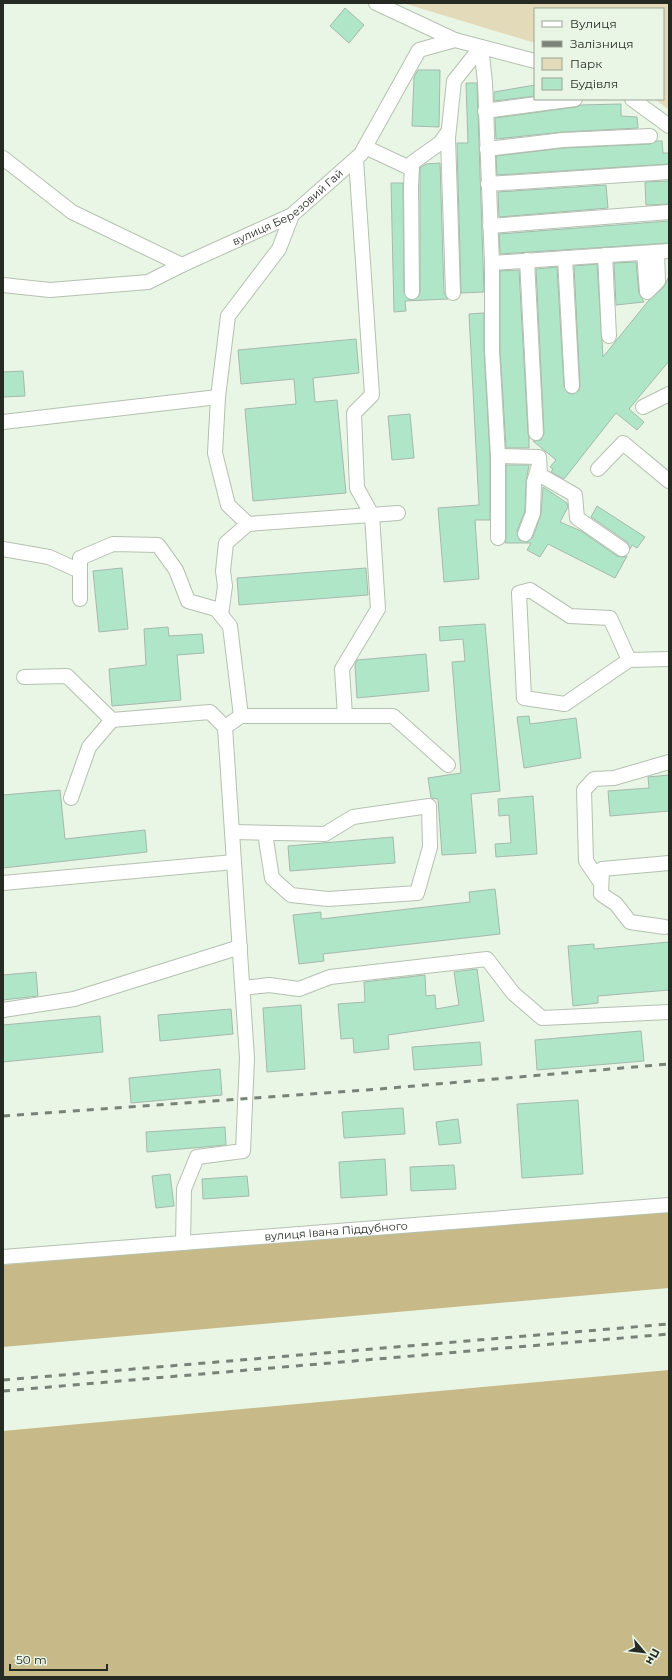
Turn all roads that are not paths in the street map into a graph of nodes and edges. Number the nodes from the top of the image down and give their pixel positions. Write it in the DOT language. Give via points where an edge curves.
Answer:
graph roads {
  1 [pos="376,3"];
  2 [pos="455,40"];
  3 [pos="481,46"];
  4 [pos="534,61"];
  5 [pos="567,100"];
  6 [pos="633,100"];
  7 [pos="485,110"];
  8 [pos="669,126"];
  9 [pos="448,132"];
  10 [pos="650,136"];
  11 [pos="365,147"];
  12 [pos="487,149"];
  13 [pos="3,158"];
  14 [pos="356,159"];
  15 [pos="412,169"];
  16 [pos="669,172"];
  17 [pos="488,184"];
  18 [pos="669,212"];
  19 [pos="292,215"];
  20 [pos="490,226"];
  21 [pos="657,252"];
  22 [pos="605,255"];
  23 [pos="565,258"];
  24 [pos="527,260"];
  25 [pos="492,263"];
  26 [pos="182,265"];
  27 [pos="3,285"];
  28 [pos="412,292"];
  29 [pos="453,293"];
  30 [pos="609,336"];
  31 [pos="572,386"];
  32 [pos="669,394"];
  33 [pos="218,397"];
  34 [pos="643,407"];
  35 [pos="3,422"];
  36 [pos="536,433"];
  37 [pos="498,456"];
  38 [pos="540,462"];
  39 [pos="598,469"];
  40 [pos="669,481"];
  41 [pos="398,513"];
  42 [pos="372,515"];
  43 [pos="248,524"];
  44 [pos="525,534"];
  45 [pos="498,538"];
  46 [pos="3,549"];
  47 [pos="622,549"];
  48 [pos="80,572"];
  49 [pos="80,599"];
  50 [pos="221,615"];
  51 [pos="669,659"];
  52 [pos="629,660"];
  53 [pos="24,677"];
  54 [pos="241,716"];
  55 [pos="345,716"];
  56 [pos="112,720"];
  57 [pos="225,727"];
  58 [pos="669,762"];
  59 [pos="448,765"];
  60 [pos="70,798"];
  61 [pos="232,832"];
  62 [pos="265,833"];
  63 [pos="234,862"];
  64 [pos="669,863"];
  65 [pos="600,883"];
  66 [pos="3,884"];
  67 [pos="665,927"];
  68 [pos="240,947"];
  69 [pos="243,988"];
  70 [pos="3,1010"];
  71 [pos="669,1012"];
  72 [pos="669,1205"];
  73 [pos="183,1243"];
  74 [pos="3,1257"];
  1 -- 2 [label="street"];
  2 -- 3 [label="street, вулиця Березовий Гай"];
  2 -- 11 [label="street, вулиця Березовий Гай" via="419,50"];
  3 -- 4 [label="street, вулиця Березовий Гай"];
  3 -- 7 [label="street"];
  3 -- 9 [label="street" via="454,81"];
  5 -- 7 [label="street"];
  6 -- 8 [label="street"];
  7 -- 12 [label="street"];
  9 -- 15 [label="street" via="440,143 412,163"];
  9 -- 29 [label="street"];
  10 -- 12 [label="street" via="563,140"];
  11 -- 14 [label="street, вулиця Березовий Гай"];
  11 -- 15 [label="street"];
  12 -- 17 [label="street"];
  13 -- 26 [label="street" via="72,212"];
  14 -- 19 [label="street, вулиця Березовий Гай"];
  14 -- 42 [label="street" via="372,395 354,413 357,488"];
  15 -- 28 [label="street"];
  16 -- 17 [label="street"];
  17 -- 20 [label="street"];
  18 -- 20 [label="street"];
  19 -- 26 [label="street, вулиця Березовий Гай"];
  19 -- 33 [label="street" via="279,249 228,316"];
  20 -- 25 [label="street"];
  21 -- 22 [label="street"];
  22 -- 23 [label="street"];
  22 -- 30 [label="street"];
  23 -- 24 [label="street"];
  23 -- 31 [label="street"];
  24 -- 25 [label="street"];
  24 -- 36 [label="street"];
  25 -- 37 [label="street" via="492,350"];
  26 -- 27 [label="street, вулиця Березовий Гай" via="148,282 50,290"];
  32 -- 34 [label="street"];
  33 -- 35 [label="street"];
  33 -- 43 [label="street" via="215,452 228,505"];
  37 -- 38 [label="street" via="539,457"];
  37 -- 45 [label="street"];
  38 -- 44 [label="street" via="534,482 533,513"];
  38 -- 47 [label="street" via="540,475 575,495 577,518"];
  39 -- 40 [label="street" via="623,443"];
  41 -- 42 [label="street"];
  42 -- 43 [label="street"];
  42 -- 55 [label="street" via="378,609 342,669"];
  43 -- 50 [label="street" via="226,543 222,571 225,586"];
  46 -- 48 [label="street" via="49,557"];
  48 -- 49 [label="street"];
  48 -- 50 [label="street" via="80,558 113,544 158,545 176,570 188,601 216,609"];
  50 -- 54 [label="street" via="230,626"];
  51 -- 52 [label="street"];
  52 -- 52 [label="street" via="610,618 570,616 530,590 519,593 524,698 565,704"];
  53 -- 56 [label="street" via="67,676"];
  54 -- 55 [label="street"];
  54 -- 57 [label="street"];
  55 -- 59 [label="street" via="393,716"];
  56 -- 57 [label="street" via="210,712"];
  56 -- 60 [label="street" via="89,747"];
  57 -- 61 [label="street"];
  58 -- 65 [label="street" via="614,778 594,778 584,790 586,861"];
  61 -- 62 [label="street"];
  61 -- 63 [label="street"];
  62 -- 62 [label="street" via="325,834 353,817 429,806 430,847 417,893 328,899 291,895 272,878"];
  63 -- 66 [label="street"];
  63 -- 68 [label="street"];
  64 -- 65 [label="street" via="602,869"];
  65 -- 67 [label="street" via="601,894 616,904 630,922"];
  68 -- 69 [label="street"];
  68 -- 70 [label="street" via="74,999"];
  69 -- 71 [label="street" via="269,985 298,989 330,977 487,959 513,993 542,1018"];
  69 -- 73 [label="street" via="247,1058 243,1151 197,1157 184,1189"];
  72 -- 73 [label="street, вулиця Івана Піддубного"];
  73 -- 74 [label="street, вулиця Івана Піддубного"];
}
